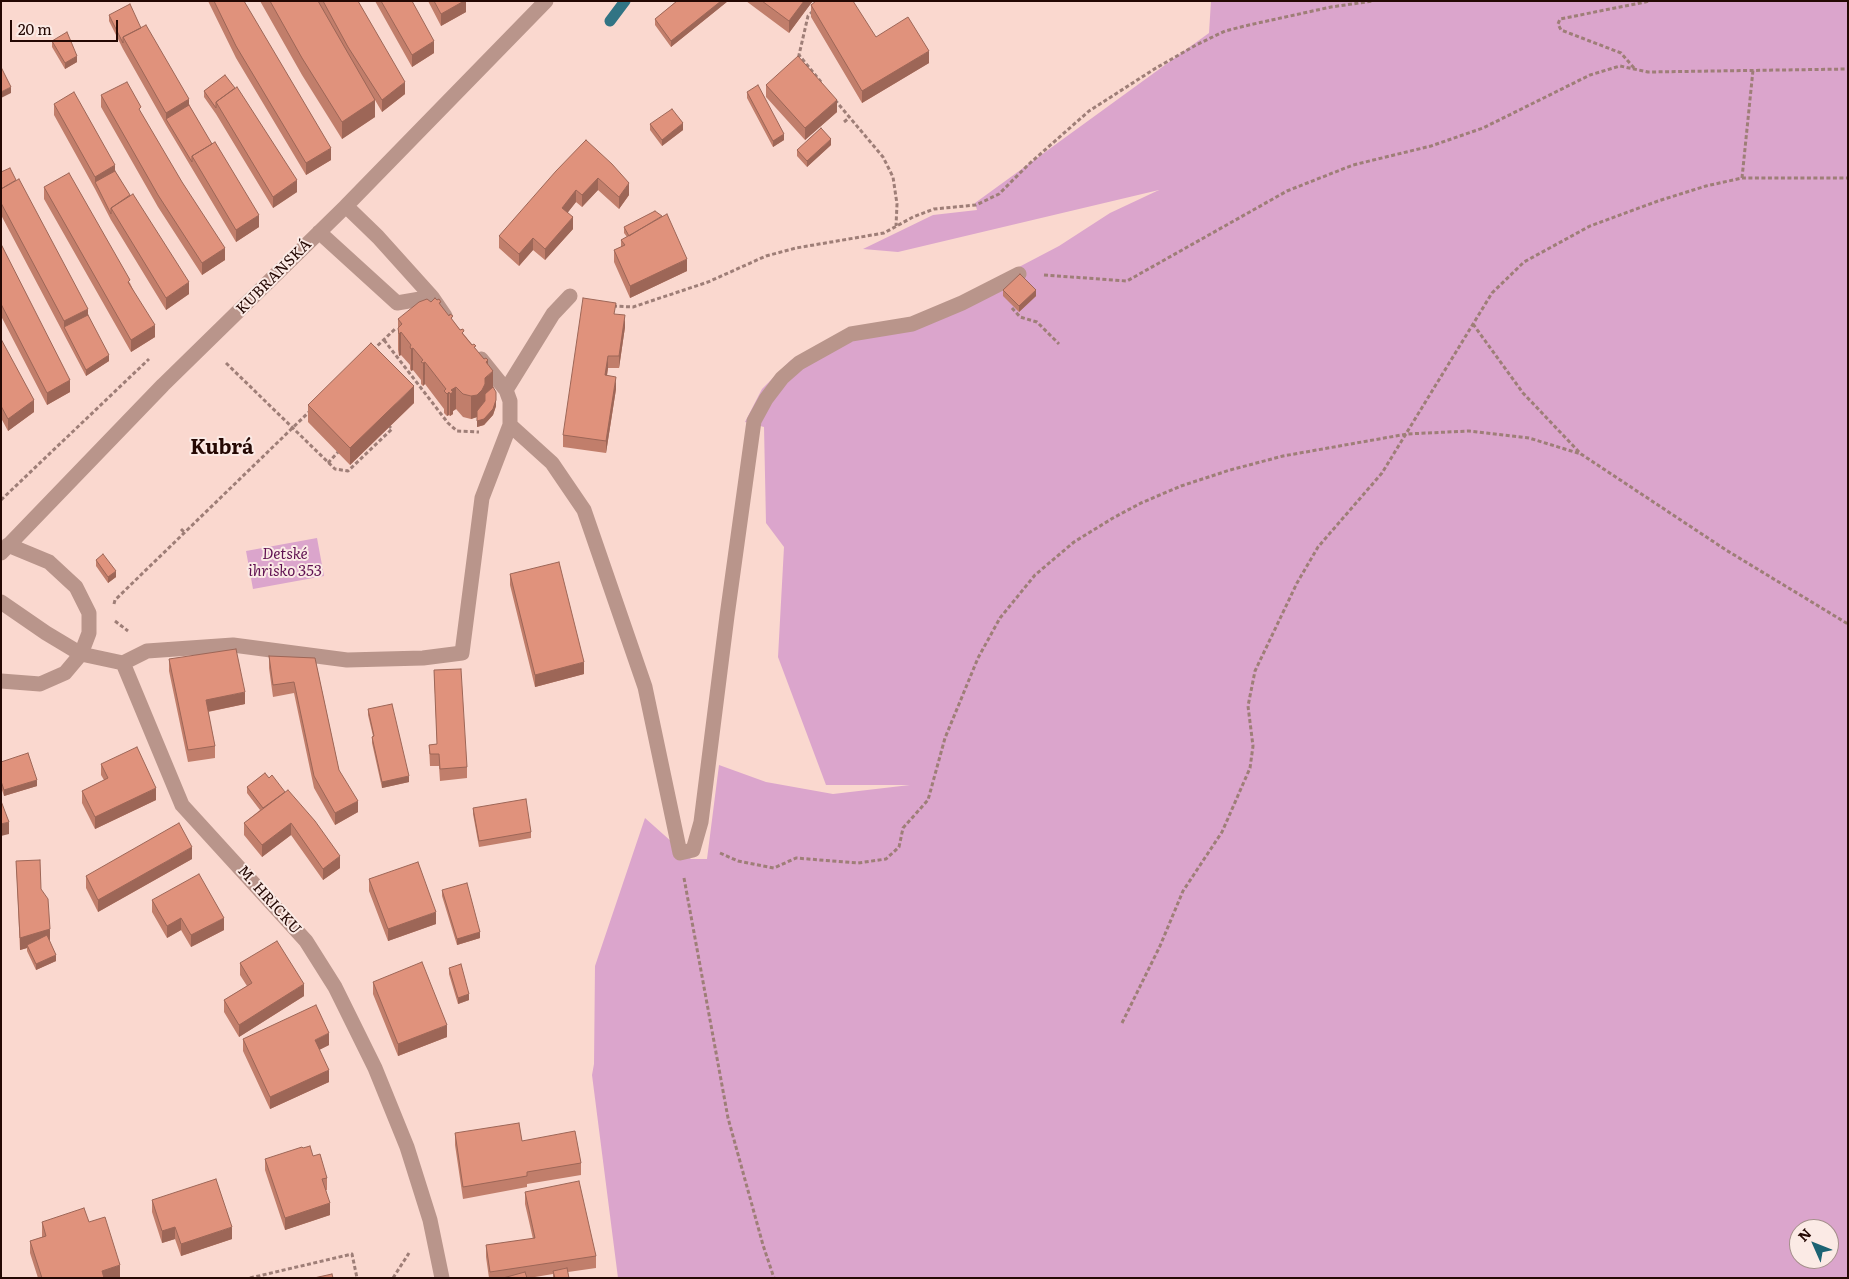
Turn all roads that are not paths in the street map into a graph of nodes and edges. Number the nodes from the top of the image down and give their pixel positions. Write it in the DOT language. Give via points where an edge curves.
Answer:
graph roads {
  1 [pos="546,1"];
  2 [pos="346,206"];
  3 [pos="319,232"];
  4 [pos="1019,274"];
  5 [pos="570,296"];
  6 [pos="432,297"];
  7 [pos="457,331"];
  8 [pos="469,346"];
  9 [pos="506,390"];
  10 [pos="510,425"];
  11 [pos="4,549"];
  12 [pos="1,602"];
  13 [pos="80,654"];
  14 [pos="123,663"];
  15 [pos="1,682"];
  16 [pos="442,1278"];
  1 -- 2 [label="street, KUBRANSKÁ"];
  2 -- 3 [label="street, KUBRANSKÁ"];
  2 -- 6 [label="street"];
  3 -- 6 [label="street" via="397,303"];
  3 -- 11 [label="street, KUBRANSKÁ" via="163,385"];
  4 -- 10 [label="street" via="912,324 851,334 799,363 766,399 754,421 701,822 686,851 645,687 584,510 552,463"];
  5 -- 9 [label="street" via="553,314"];
  6 -- 7 [label="street"];
  8 -- 9 [label="street"];
  9 -- 10 [label="street" via="510,401"];
  10 -- 14 [label="street" via="482,498 462,654 347,660 233,645 147,651"];
  11 -- 13 [label="street" via="49,562 76,587 89,613 89,633"];
  12 -- 13 [label="street"];
  13 -- 14 [label="street"];
  13 -- 15 [label="street" via="65,673 40,684"];
  14 -- 16 [label="street, M. HRICKU" via="182,805 306,941 335,987 375,1068 407,1147 430,1220"];
}
